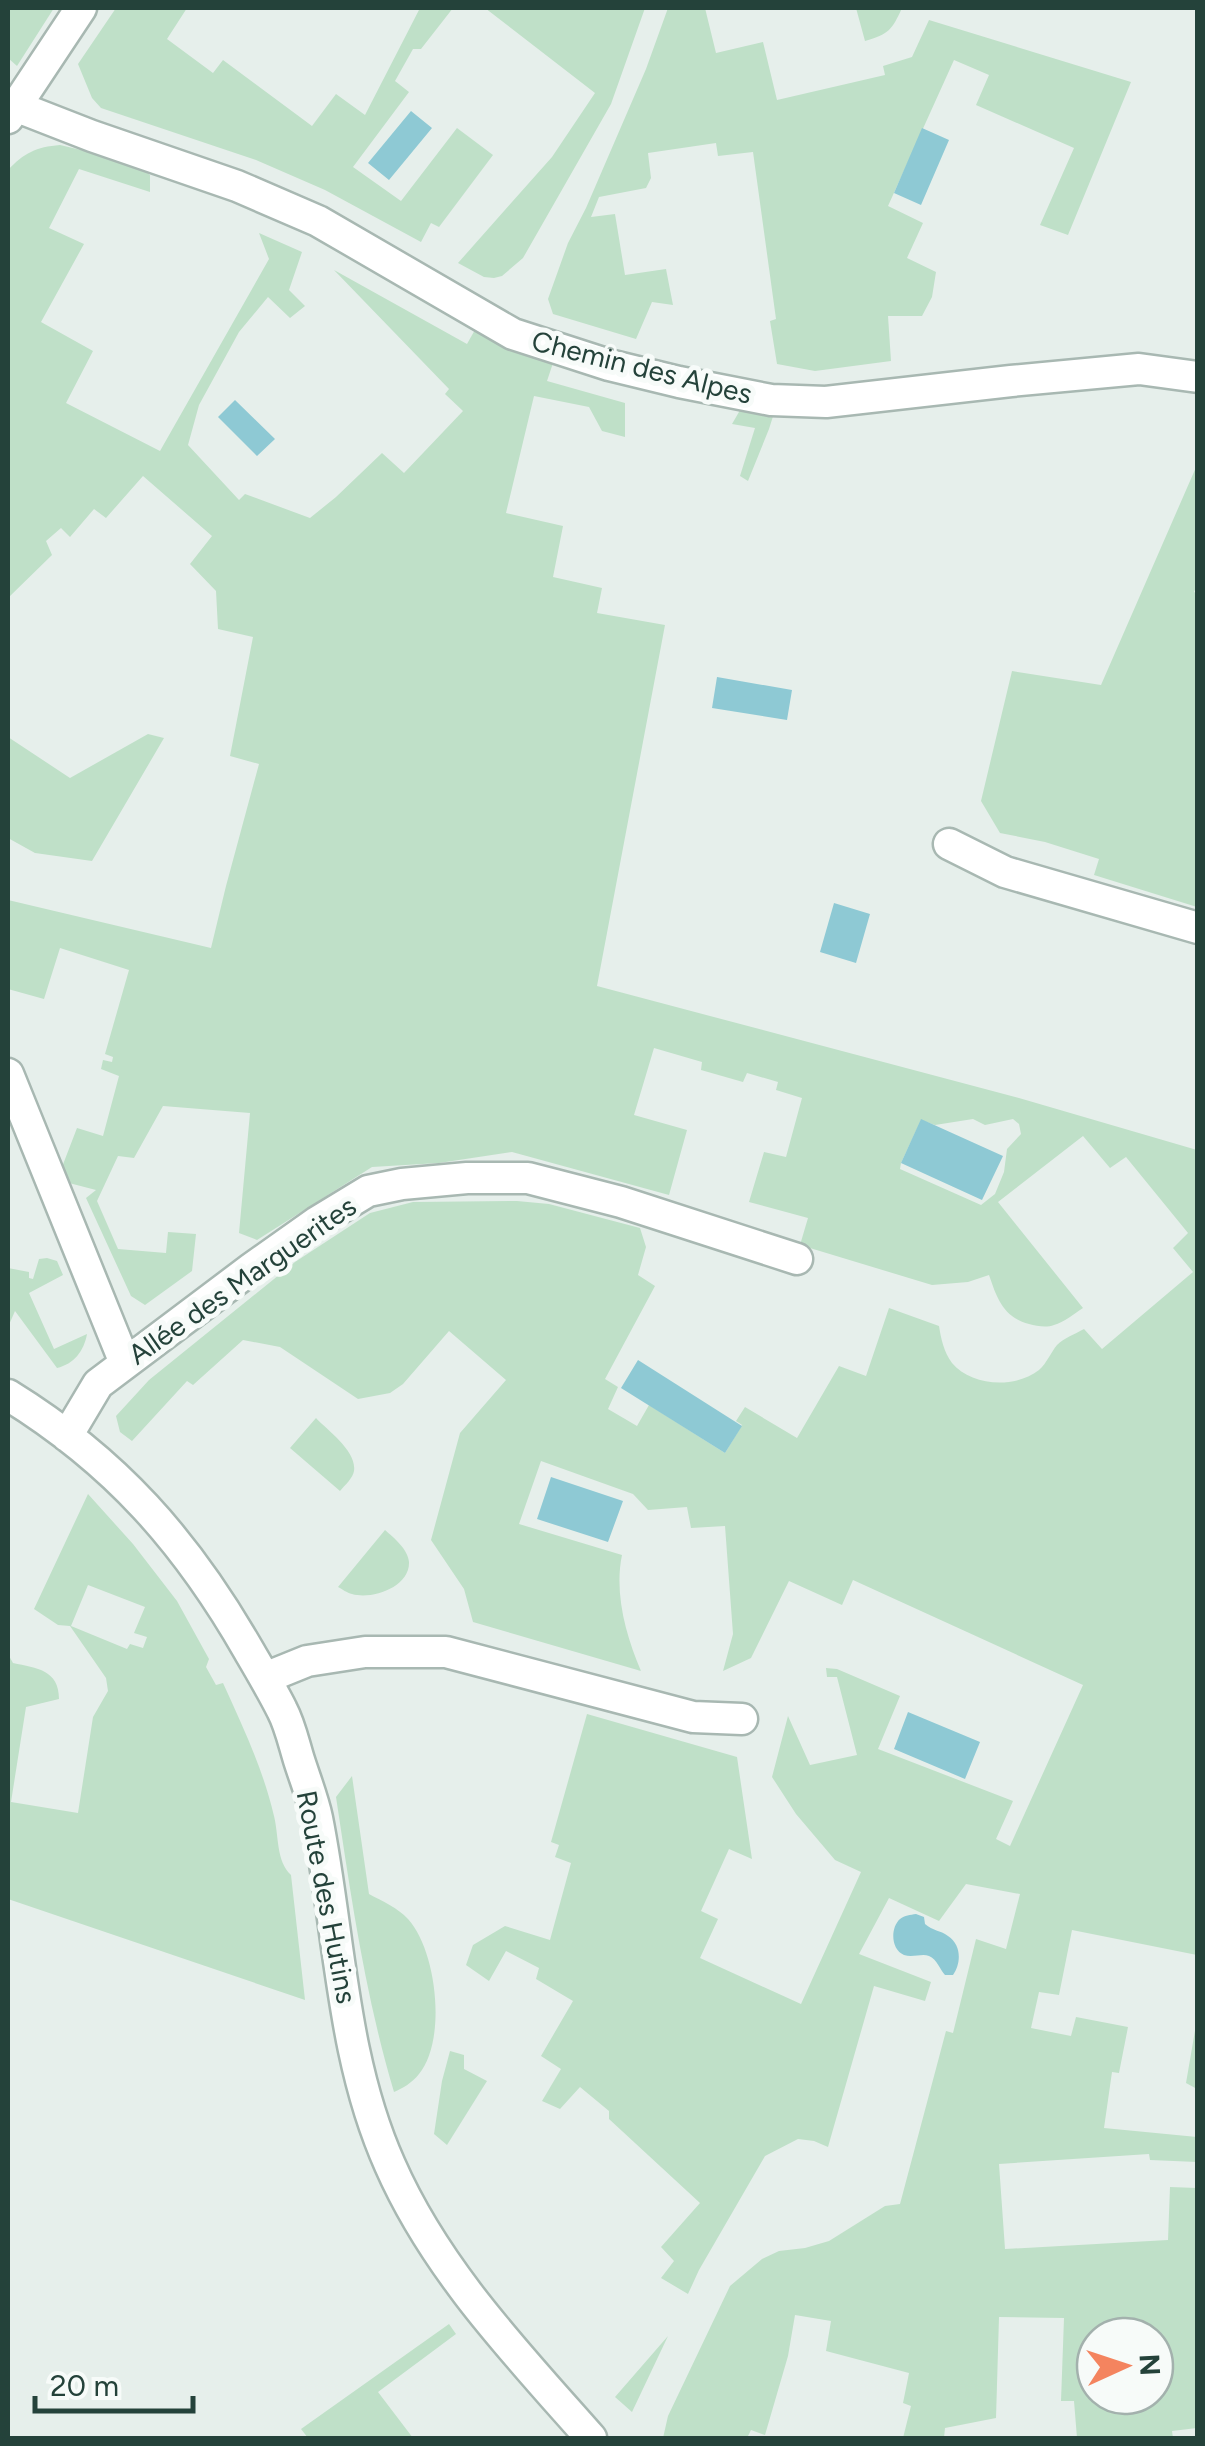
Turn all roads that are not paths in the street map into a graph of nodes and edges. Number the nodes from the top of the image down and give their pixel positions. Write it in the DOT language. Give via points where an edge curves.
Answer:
graph roads {
  1 [pos="81,8"];
  2 [pos="11,112"];
  3 [pos="1198,376"];
  4 [pos="949,844"];
  5 [pos="1198,928"];
  6 [pos="8,1074"];
  7 [pos="797,1260"];
  8 [pos="125,1364"];
  9 [pos="8,1394"];
  10 [pos="67,1436"];
  11 [pos="264,1678"];
  12 [pos="742,1719"];
  13 [pos="592,2438"];
  1 -- 2 [label="street"];
  2 -- 3 [label="street, Chemin des Alpes" via="237,186 318,221 512,334 679,382 770,400 826,402 1139,369"];
  4 -- 5 [label="street" via="1005,872"];
  6 -- 8 [label="street"];
  7 -- 8 [label="street, Allée des Marguerites" via="528,1178 402,1184 368,1191 317,1222"];
  8 -- 10 [label="street, Allée des Marguerites" via="98,1384"];
  9 -- 10 [label="street, Route des Hutins"];
  10 -- 11 [label="street, Route des Hutins" via="177,1541"];
  11 -- 12 [label="street" via="306,1661 365,1652 446,1652 694,1717"];
  11 -- 13 [label="street, Route des Hutins" via="284,1713 316,1815 363,2094 390,2166 451,2270"];
}
